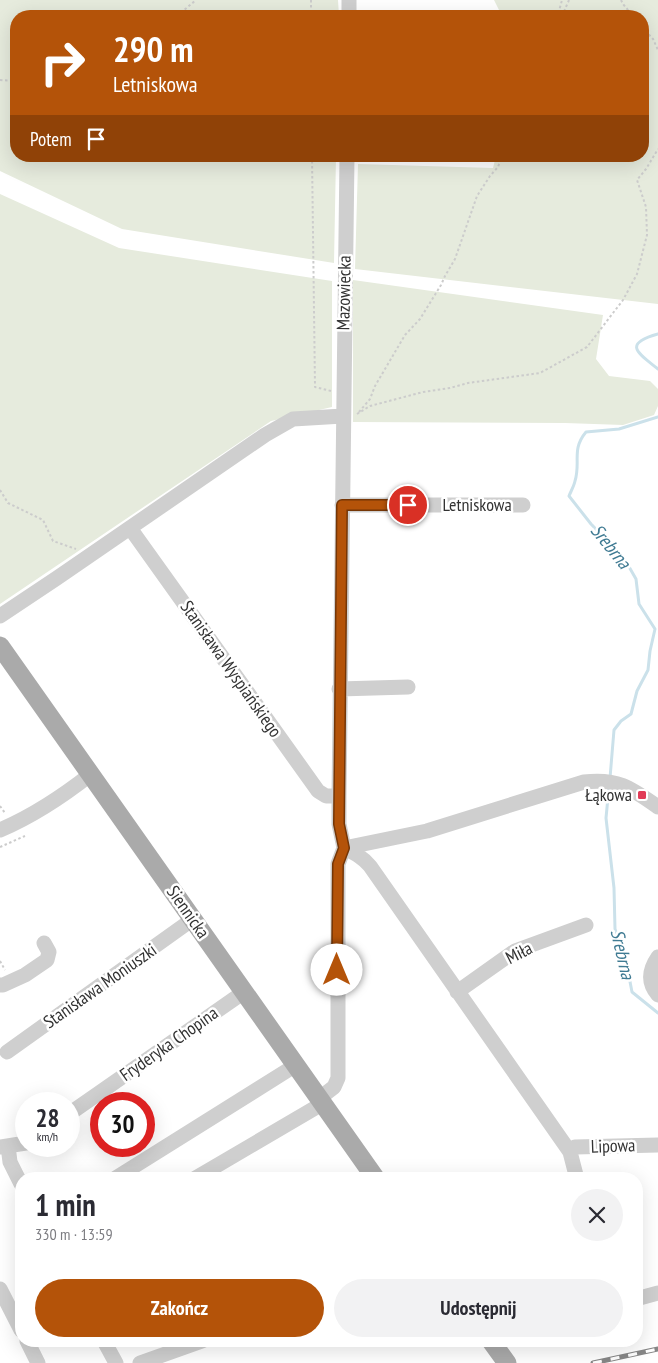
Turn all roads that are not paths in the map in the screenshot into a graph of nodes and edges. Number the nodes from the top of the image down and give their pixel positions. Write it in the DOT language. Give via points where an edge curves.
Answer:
graph roads {
  1 [pos="347,162"];
  2 [pos="347,420"];
  3 [pos="342,505"];
  4 [pos="522,505"];
  5 [pos="130,528"];
  6 [pos="0,616"];
  7 [pos="0,646"];
  8 [pos="408,687"];
  9 [pos="339,689"];
  10 [pos="91,774"];
  11 [pos="339,796"];
  12 [pos="658,807"];
  13 [pos="0,830"];
  14 [pos="344,848"];
  15 [pos="193,919"];
  16 [pos="586,925"];
  17 [pos="44,943"];
  18 [pos="658,957"];
  19 [pos="0,985"];
  20 [pos="244,992"];
  21 [pos="458,992"];
  22 [pos="658,995"];
  23 [pos="6,1052"];
  24 [pos="296,1065"];
  25 [pos="321,1100"];
  26 [pos="80,1106"];
  27 [pos="15,1144"];
  28 [pos="658,1145"];
  29 [pos="2,1146"];
  30 [pos="570,1152"];
  31 [pos="15,1172"];
  32 [pos="125,1172"];
  33 [pos="206,1172"];
  34 [pos="371,1172"];
  35 [pos="575,1172"];
  36 [pos="0,1289"];
  37 [pos="658,1293"];
  38 [pos="643,1297"];
  39 [pos="15,1318"];
  40 [pos="30,1347"];
  41 [pos="107,1347"];
  42 [pos="185,1347"];
  43 [pos="495,1347"];
  44 [pos="38,1363"];
  45 [pos="116,1363"];
  46 [pos="140,1363"];
  47 [pos="507,1363"];
  1 -- 2 [label="street, Mazowiecka" via="343,393"];
  2 -- 3 [label="street, Mazowiecka"];
  2 -- 5 [label="street" via="293,419"];
  3 -- 4 [label="street, Letniskowa"];
  3 -- 9 [label="street, Mazowiecka"];
  5 -- 6 [label="street"];
  5 -- 11 [label="street, Stanisława Wyspiańskiego" via="318,791 326,796"];
  7 -- 10 [label="main road, Siennicka"];
  8 -- 9 [label="street"];
  9 -- 11 [label="street, Mazowiecka"];
  10 -- 13 [label="street" via="44,808"];
  10 -- 15 [label="main road, Siennicka"];
  11 -- 14 [label="street, Mazowiecka" via="339,824"];
  12 -- 14 [label="street" via="620,784 593,781 573,784 427,831"];
  14 -- 21 [label="street" via="365,860"];
  14 -- 25 [label="street" via="338,864 338,1078"];
  15 -- 20 [label="main road, Siennicka"];
  15 -- 23 [label="street, Stanisława Moniuszki"];
  16 -- 21 [label="street, Miła" via="515,951"];
  17 -- 19 [label="street" via="49,952 47,960 25,975"];
  18 -- 22 [label="street" via="650,980"];
  20 -- 24 [label="main road, Siennicka"];
  20 -- 26 [label="street, Fryderyka Chopina"];
  21 -- 30 [label="street"];
  24 -- 25 [label="main road, Siennicka"];
  24 -- 32 [label="street"];
  25 -- 33 [label="street" via="315,1108"];
  25 -- 34 [label="main road, Siennicka"];
  27 -- 29 [label="street"];
  28 -- 30 [label="street, Lipowa" via="576,1148"];
  29 -- 31 [label="street"];
  30 -- 35 [label="street"];
  36 -- 39 [label="street"];
  37 -- 38 [label="street"];
  40 -- 44 [label="street"];
  41 -- 45 [label="street"];
  42 -- 46 [label="street"];
  43 -- 47 [label="main road"];
}
